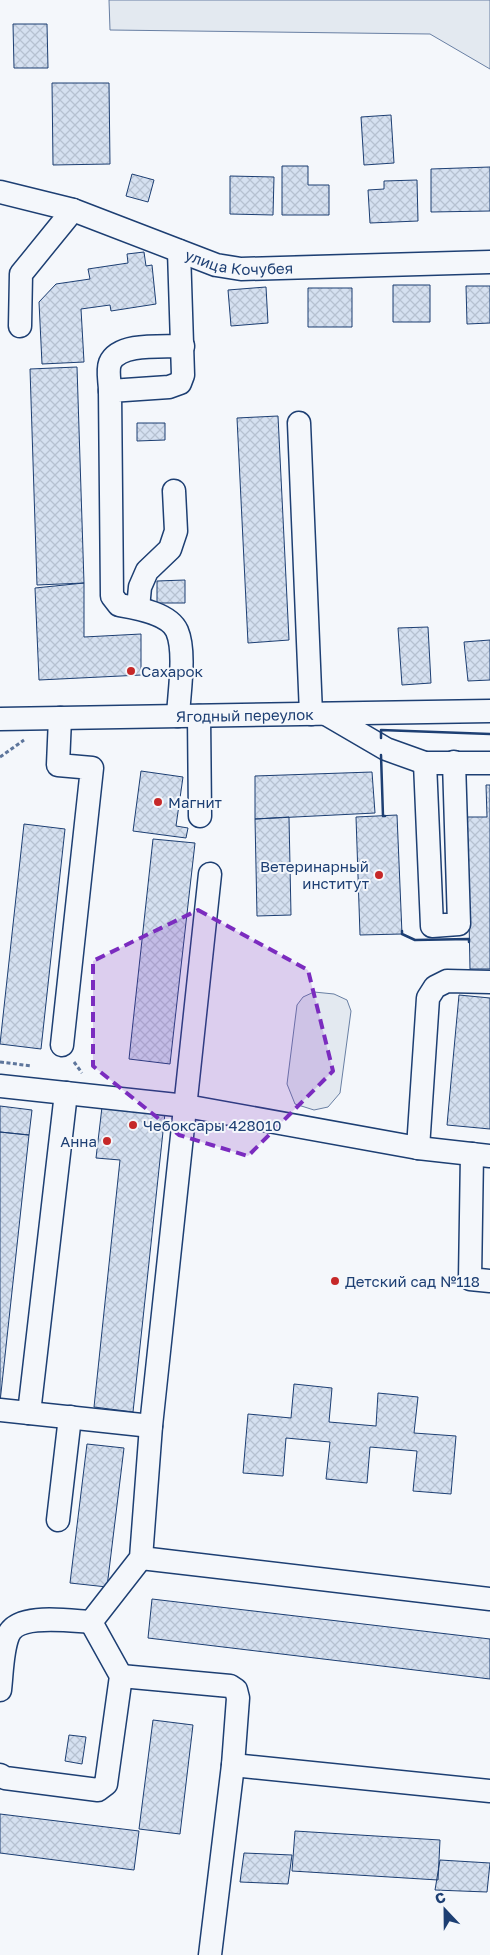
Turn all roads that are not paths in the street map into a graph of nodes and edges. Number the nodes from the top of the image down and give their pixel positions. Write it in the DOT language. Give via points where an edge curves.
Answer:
graph roads {
  1 [pos="0,192"];
  2 [pos="73,210"];
  3 [pos="179,251"];
  4 [pos="490,262"];
  5 [pos="20,326"];
  6 [pos="183,346"];
  7 [pos="110,391"];
  8 [pos="298,423"];
  9 [pos="174,491"];
  10 [pos="138,608"];
  11 [pos="490,711"];
  12 [pos="318,714"];
  13 [pos="189,716"];
  14 [pos="60,718"];
  15 [pos="0,719"];
  16 [pos="454,762"];
  17 [pos="426,763"];
  18 [pos="490,763"];
  19 [pos="200,816"];
  20 [pos="210,874"];
  21 [pos="490,982"];
  22 [pos="62,1045"];
  23 [pos="0,1086"];
  24 [pos="66,1093"];
  25 [pos="186,1106"];
  26 [pos="418,1148"];
  27 [pos="481,1155"];
  28 [pos="481,1185"];
  29 [pos="490,1281"];
  30 [pos="0,1410"];
  31 [pos="29,1413"];
  32 [pos="70,1417"];
  33 [pos="151,1426"];
  34 [pos="58,1520"];
  35 [pos="140,1558"];
  36 [pos="489,1593"];
  37 [pos="91,1622"];
  38 [pos="121,1676"];
  39 [pos="0,1690"];
  40 [pos="233,1765"];
  41 [pos="0,1775"];
  42 [pos="490,1791"];
  43 [pos="210,1955"];
  1 -- 2 [label="street, улица Кочубея"];
  2 -- 3 [label="street, улица Кочубея"];
  2 -- 5 [label="street" via="21,274"];
  3 -- 4 [label="street, улица Кочубея" via="216,265 241,269"];
  3 -- 6 [label="street"];
  6 -- 7 [label="street" via="127,349 115,354 109,365"];
  6 -- 7 [label="street" via="184,375 180,383 169,387"];
  7 -- 10 [label="street" via="112,596 119,605"];
  8 -- 12 [label="street"];
  9 -- 10 [label="street" via="176,531 170,549 147,571 140,587"];
  10 -- 13 [label="street" via="165,619 177,630"];
  11 -- 12 [label="street, Ягодный переулок"];
  12 -- 13 [label="street, Ягодный переулок"];
  12 -- 17 [label="street" via="386,750"];
  13 -- 14 [label="street, Ягодный переулок"];
  13 -- 19 [label="street"];
  14 -- 15 [label="street, Ягодный переулок"];
  14 -- 22 [label="street" via="58,765 92,768"];
  16 -- 17 [label="street"];
  16 -- 17 [label="street" via="459,924 432,926"];
  16 -- 18 [label="street"];
  20 -- 25 [label="street"];
  21 -- 26 [label="street" via="447,981 434,987 428,998"];
  23 -- 24 [label="street"];
  24 -- 25 [label="street"];
  24 -- 31 [label="street"];
  25 -- 26 [label="street"];
  25 -- 33 [label="street"];
  26 -- 27 [label="street"];
  27 -- 28 [label="street"];
  28 -- 29 [label="street" via="470,1280"];
  30 -- 31 [label="street"];
  31 -- 32 [label="street"];
  32 -- 33 [label="street"];
  32 -- 34 [label="street"];
  33 -- 35 [label="street"];
  35 -- 36 [label="street"];
  35 -- 37 [label="street"];
  37 -- 38 [label="street"];
  37 -- 39 [label="street" via="34,1620 18,1624 8,1635"];
  38 -- 40 [label="street" via="230,1686 236,1690"];
  38 -- 41 [label="street" via="106,1784 98,1790"];
  40 -- 42 [label="street"];
  40 -- 43 [label="street"];
}
